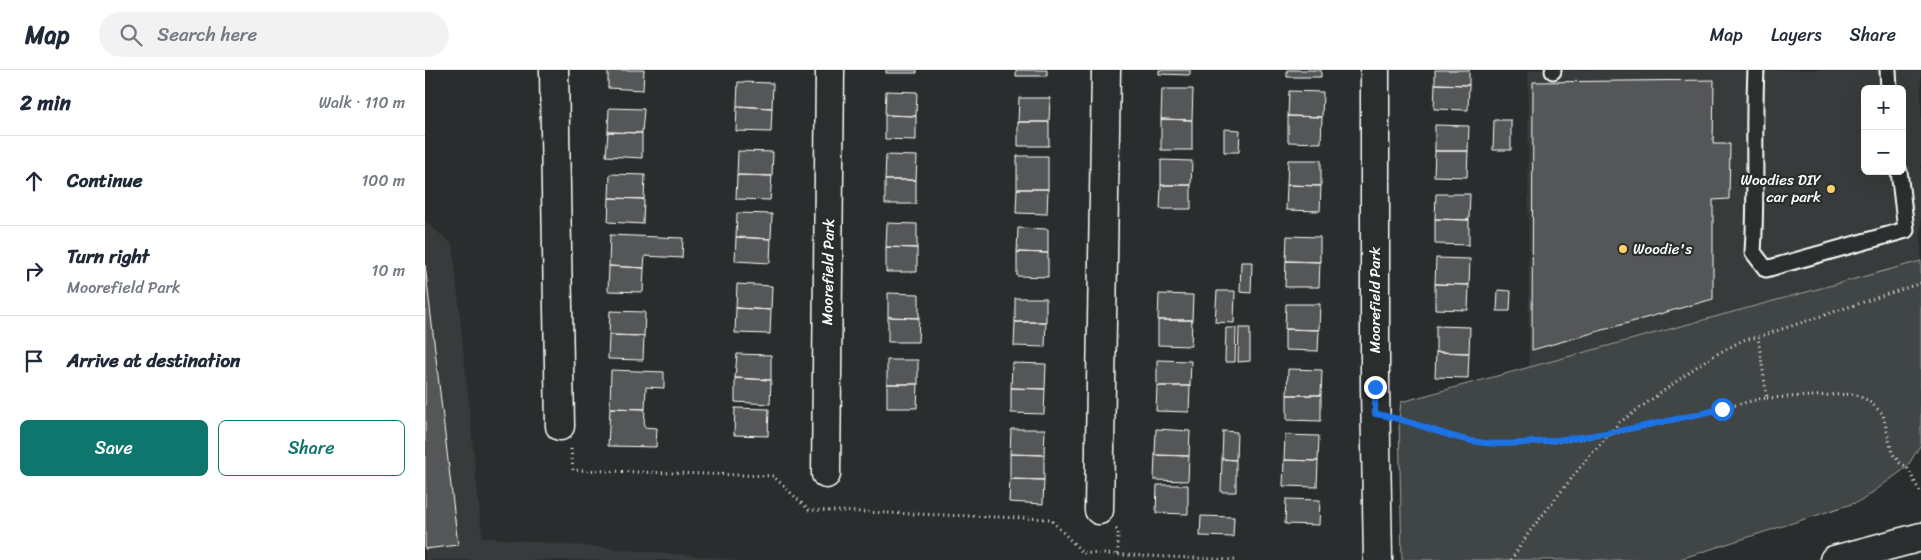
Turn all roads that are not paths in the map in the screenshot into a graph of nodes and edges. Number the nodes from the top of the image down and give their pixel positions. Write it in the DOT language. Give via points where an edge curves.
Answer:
graph roads {
  1 [pos="554,70"];
  2 [pos="830,70"];
  3 [pos="1106,70"];
  4 [pos="1375,70"];
  5 [pos="1756,70"];
  6 [pos="1888,70"];
  7 [pos="1889,85"];
  8 [pos="1899,175"];
  9 [pos="560,426"];
  10 [pos="825,474"];
  11 [pos="1099,510"];
  12 [pos="1921,537"];
  13 [pos="1378,560"];
  14 [pos="1834,560"];
  1 -- 9 [label="street"];
  2 -- 10 [label="street, Moorefield Park"];
  3 -- 11 [label="street"];
  4 -- 13 [label="street, Moorefield Park"];
  5 -- 8 [label="lane" via="1753,252 1766,269 1906,230"];
  6 -- 7 [label="lane"];
  12 -- 14 [label="street"];
}
